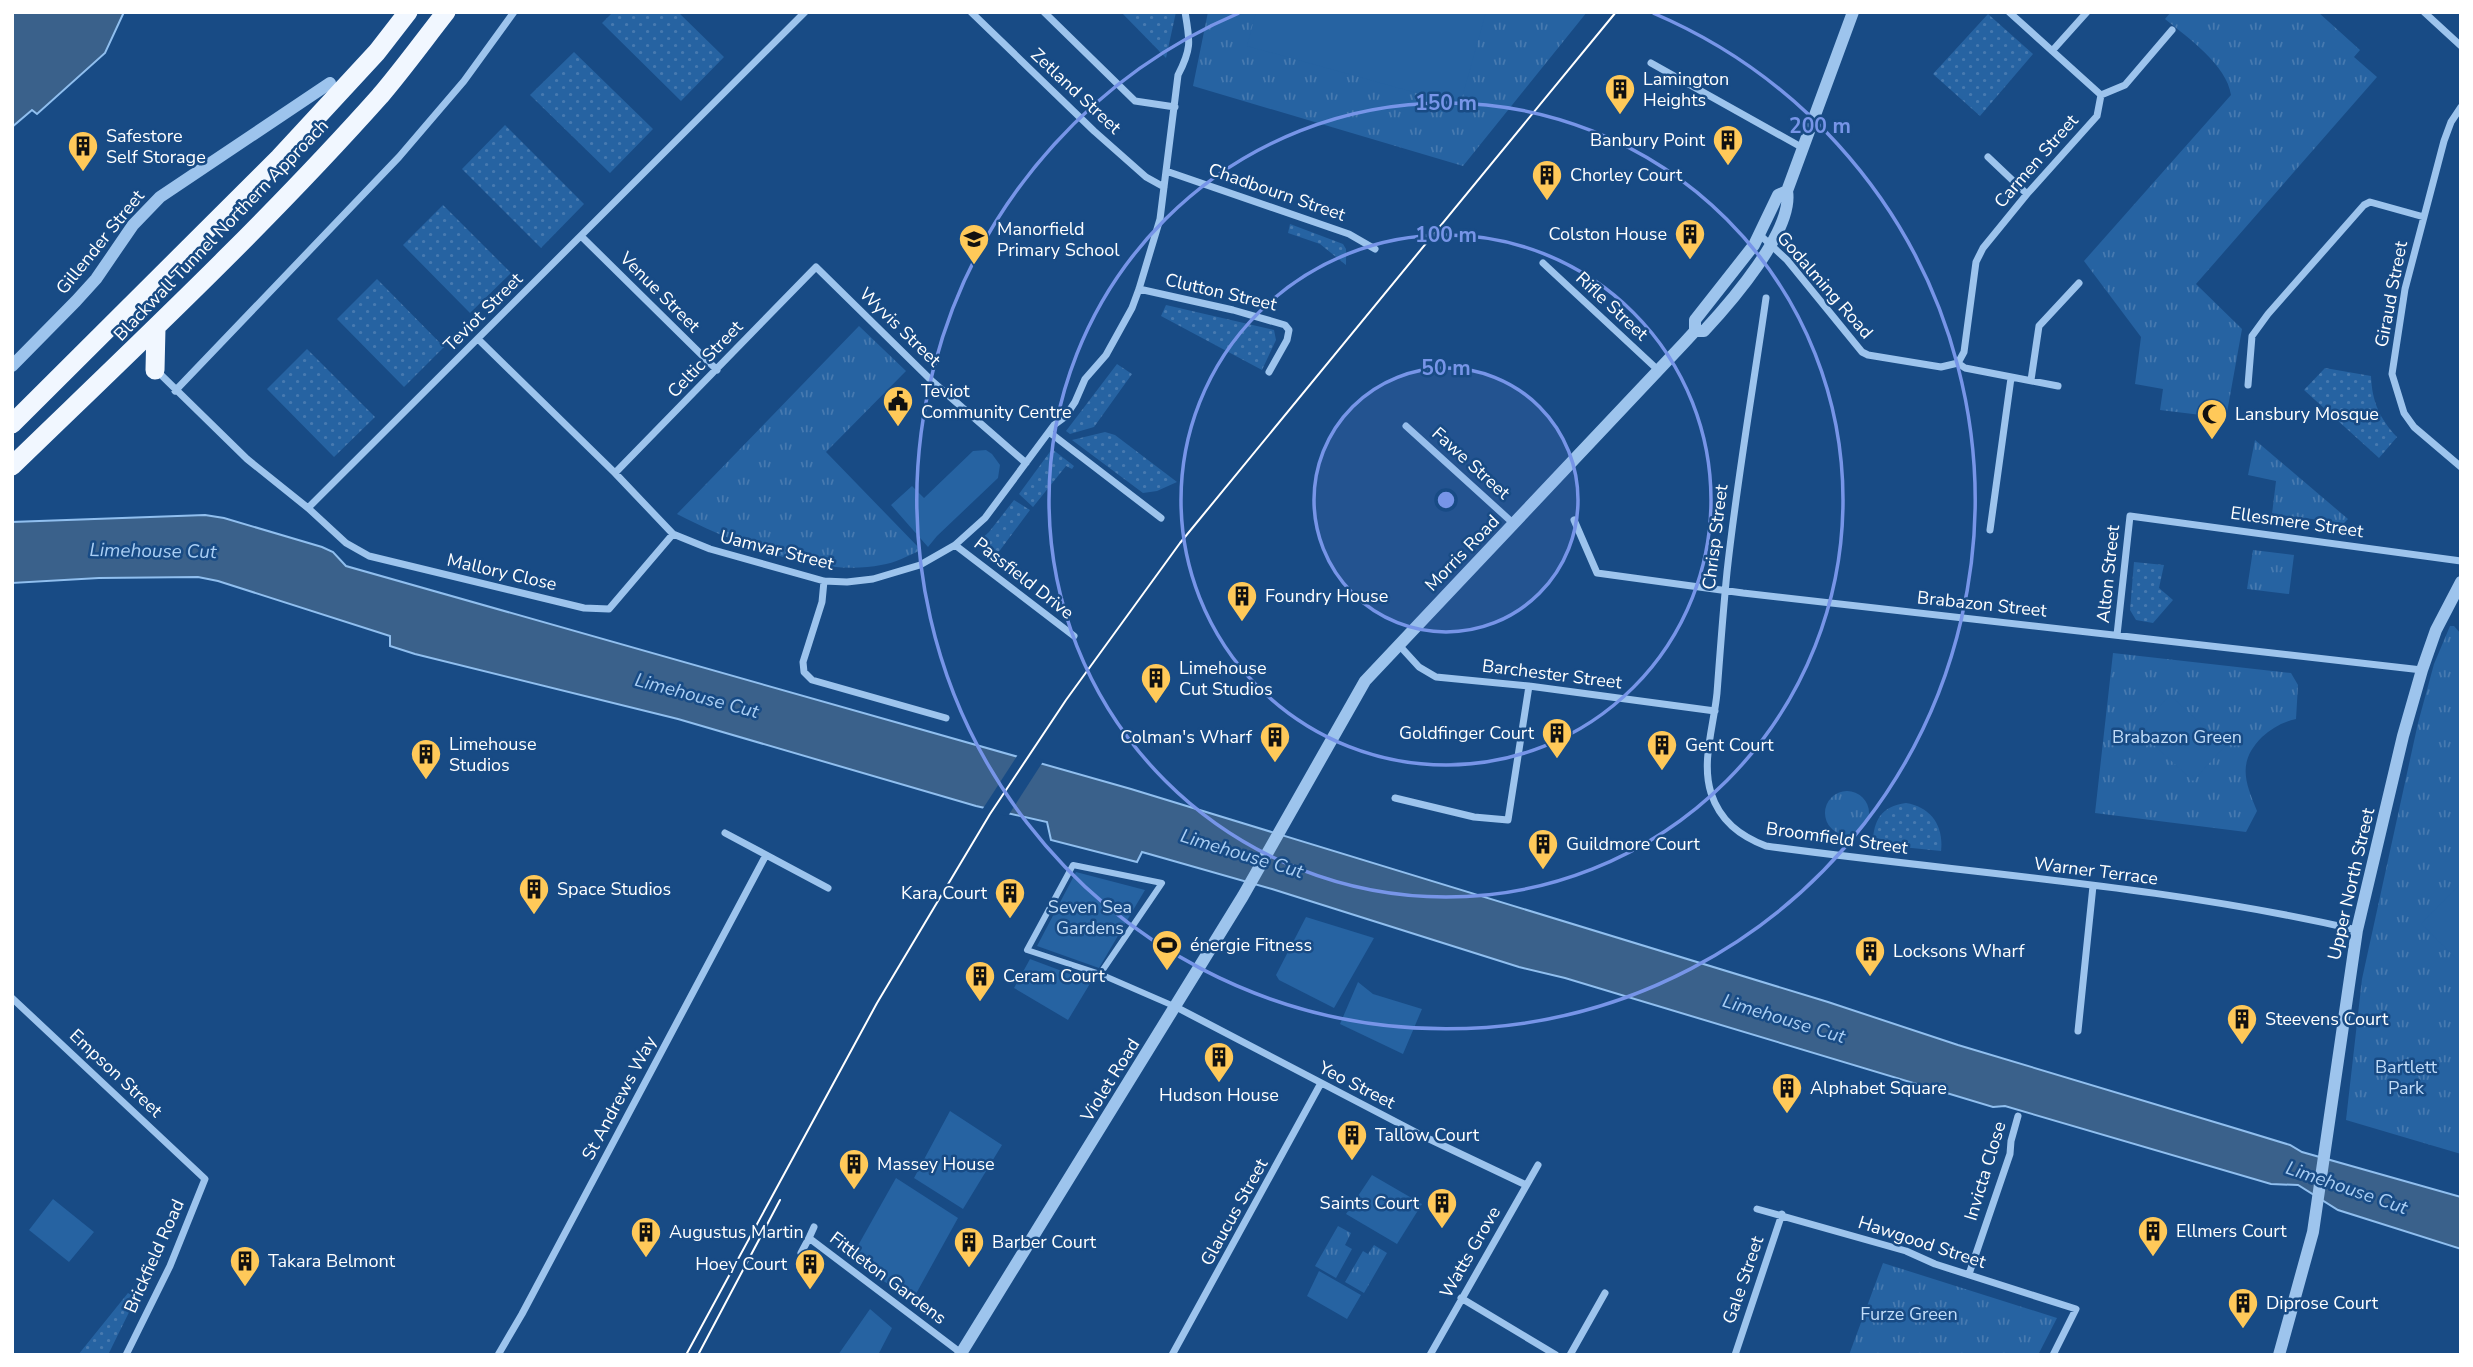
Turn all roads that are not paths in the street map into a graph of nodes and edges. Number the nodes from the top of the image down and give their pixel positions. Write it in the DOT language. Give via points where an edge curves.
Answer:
graph roads {
  1 [pos="408,12"];
  2 [pos="446,12"];
  3 [pos="514,12"];
  4 [pos="805,12"];
  5 [pos="971,12"];
  6 [pos="1044,12"];
  7 [pos="1185,12"];
  8 [pos="1853,12"];
  9 [pos="2009,12"];
  10 [pos="2087,12"];
  11 [pos="2424,12"];
  12 [pos="2172,30"];
  13 [pos="2461,46"];
  14 [pos="2052,51"];
  15 [pos="377,52"];
  16 [pos="1651,62"];
  17 [pos="330,83"];
  18 [pos="2101,95"];
  19 [pos="1175,107"];
  20 [pos="2461,107"];
  21 [pos="1803,148"];
  22 [pos="1988,157"];
  23 [pos="1166,171"];
  24 [pos="1164,187"];
  25 [pos="1787,191"];
  26 [pos="2026,194"];
  27 [pos="2424,217"];
  28 [pos="1760,235"];
  29 [pos="581,236"];
  30 [pos="1771,244"];
  31 [pos="1375,249"];
  32 [pos="1543,263"];
  33 [pos="816,267"];
  34 [pos="2079,283"];
  35 [pos="1139,289"];
  36 [pos="1766,298"];
  37 [pos="156,328"];
  38 [pos="1695,331"];
  39 [pos="478,339"];
  40 [pos="1958,363"];
  41 [pos="12,366"];
  42 [pos="155,370"];
  43 [pos="717,370"];
  44 [pos="1659,371"];
  45 [pos="1269,372"];
  46 [pos="2011,378"];
  47 [pos="2031,380"];
  48 [pos="2248,385"];
  49 [pos="2058,386"];
  50 [pos="175,391"];
  51 [pos="12,424"];
  52 [pos="1406,426"];
  53 [pos="1049,432"];
  54 [pos="1026,463"];
  55 [pos="12,466"];
  56 [pos="2461,467"];
  57 [pos="615,473"];
  58 [pos="308,508"];
  59 [pos="2130,516"];
  60 [pos="1161,518"];
  61 [pos="1574,520"];
  62 [pos="1514,524"];
  63 [pos="1990,530"];
  64 [pos="673,534"];
  65 [pos="955,545"];
  66 [pos="2461,561"];
  67 [pos="824,581"];
  68 [pos="2461,582"];
  69 [pos="1726,591"];
  70 [pos="2451,598"];
  71 [pos="2461,609"];
  72 [pos="2118,635"];
  73 [pos="1074,636"];
  74 [pos="1398,644"];
  75 [pos="2421,670"];
  76 [pos="1529,686"];
  77 [pos="1715,712"];
  78 [pos="946,718"];
  79 [pos="1708,781"];
  80 [pos="1395,798"];
  81 [pos="1286,821"];
  82 [pos="725,834"];
  83 [pos="766,855"];
  84 [pos="1995,874"];
  85 [pos="2093,886"];
  86 [pos="828,888"];
  87 [pos="2357,930"];
  88 [pos="1100,974"];
  89 [pos="12,998"];
  90 [pos="1175,1007"];
  91 [pos="2078,1031"];
  92 [pos="1321,1083"];
  93 [pos="2018,1116"];
  94 [pos="1538,1165"];
  95 [pos="197,1172"];
  96 [pos="1527,1185"];
  97 [pos="1758,1209"];
  98 [pos="1782,1214"];
  99 [pos="814,1227"];
  100 [pos="809,1238"];
  101 [pos="801,1253"];
  102 [pos="1969,1274"];
  103 [pos="1605,1293"];
  104 [pos="1461,1298"];
  105 [pos="961,1354"];
  106 [pos="126,1355"];
  107 [pos="498,1355"];
  108 [pos="1172,1355"];
  109 [pos="1430,1355"];
  110 [pos="1556,1355"];
  111 [pos="1570,1355"];
  112 [pos="1735,1355"];
  113 [pos="2053,1355"];
  114 [pos="2278,1355"];
  1 -- 15 [label="highway, Blackwall Tunnel Northern Approach"];
  2 -- 37 [label="highway, Blackwall Tunnel Northern Approach" via="330,150"];
  3 -- 50 [label="street" via="464,81 399,156"];
  4 -- 29 [label="street, Teviot Street"];
  5 -- 24 [label="street, Zetland Street" via="1094,131"];
  6 -- 19 [label="street, Zetland Street" via="1135,101"];
  7 -- 19 [label="street, Uamvar Street" via="1191,40 1178,75"];
  8 -- 21 [label="street"];
  9 -- 14 [label="street"];
  10 -- 14 [label="street"];
  11 -- 13 [label="street"];
  12 -- 18 [label="street" via="2125,85"];
  14 -- 18 [label="street"];
  15 -- 17 [label="highway"];
  15 -- 51 [label="highway, Blackwall Tunnel Northern Approach" via="279,158"];
  16 -- 21 [label="street"];
  17 -- 41 [label="street, Gillender Street" via="160,197 133,225 96,279"];
  18 -- 26 [label="street, Carmen Street" via="2097,116"];
  19 -- 23 [label="street, Uamvar Street"];
  20 -- 27 [label="street, Giraud Street" via="2446,132"];
  21 -- 25 [label="street"];
  22 -- 26 [label="street"];
  23 -- 24 [label="street, Uamvar Street"];
  23 -- 31 [label="street, Chadbourn Street" via="1349,234"];
  24 -- 35 [label="street, Uamvar Street" via="1160,219"];
  25 -- 28 [label="street" via="1778,195"];
  25 -- 30 [label="street" via="1789,203"];
  26 -- 40 [label="street, Carmen Street" via="1976,262 1964,352"];
  27 -- 48 [label="street" via="2370,202 2364,205 2252,336"];
  27 -- 56 [label="street, Giraud Street" via="2405,289 2392,374 2404,413 2414,427"];
  28 -- 30 [label="street, Godalming Road"];
  28 -- 38 [label="street, Morris Road" via="1695,320"];
  29 -- 39 [label="street, Teviot Street"];
  29 -- 43 [label="street, Venue Street"];
  30 -- 38 [label="street, Morris Road" via="1742,289 1704,331"];
  30 -- 40 [label="street, Godalming Road" via="1868,355 1945,367"];
  32 -- 44 [label="street, Rifle Street"];
  33 -- 43 [label="street, Celtic Street"];
  33 -- 54 [label="street, Wyvis Street" via="933,382"];
  34 -- 47 [label="street" via="2039,326"];
  35 -- 45 [label="street, Clutton Street" via="1285,325 1287,340"];
  35 -- 53 [label="street, Uamvar Street" via="1106,355 1085,379 1065,417"];
  36 -- 69 [label="street, Chrisp Street"];
  37 -- 42 [label="highway"];
  37 -- 55 [label="highway, Blackwall Tunnel Northern Approach"];
  38 -- 44 [label="street, Morris Road"];
  39 -- 57 [label="street, Uamvar Street"];
  39 -- 58 [label="street, Teviot Street"];
  40 -- 46 [label="street"];
  42 -- 50 [label="street"];
  43 -- 57 [label="street, Celtic Street"];
  44 -- 62 [label="street, Morris Road"];
  46 -- 47 [label="street"];
  46 -- 63 [label="street"];
  47 -- 49 [label="street"];
  50 -- 58 [label="street" via="247,459"];
  52 -- 62 [label="street, Fawe Street"];
  53 -- 54 [label="street, Uamvar Street"];
  53 -- 60 [label="street"];
  54 -- 65 [label="street, Uamvar Street" via="985,518"];
  57 -- 64 [label="street, Uamvar Street"];
  58 -- 64 [label="street, Mallory Close" via="346,543 369,556 584,608 609,609"];
  59 -- 66 [label="street, Ellesmere Street"];
  59 -- 72 [label="street, Alton Street"];
  61 -- 69 [label="street, Brabazon Street" via="1597,573"];
  62 -- 74 [label="street, Morris Road"];
  64 -- 67 [label="street, Uamvar Street"];
  65 -- 67 [label="street, Uamvar Street" via="920,565 873,579"];
  65 -- 73 [label="street, Passfield Drive"];
  67 -- 78 [label="street" via="804,673 812,680"];
  68 -- 70 [label="street, Upper North Street"];
  69 -- 72 [label="street, Brabazon Street"];
  69 -- 77 [label="street, Chrisp Street"];
  70 -- 71 [label="street"];
  70 -- 75 [label="street, Upper North Street"];
  72 -- 75 [label="street, Brabazon Street"];
  74 -- 76 [label="street, Barchester Street" via="1419,667 1436,677"];
  74 -- 81 [label="street, Morris Road" via="1365,681"];
  75 -- 87 [label="street, Upper North Street"];
  76 -- 77 [label="street, Barchester Street"];
  76 -- 80 [label="street" via="1508,820 1474,817"];
  77 -- 79 [label="street, Chrisp Street"];
  79 -- 84 [label="street, Broomfield Street" via="1721,815 1741,834 1766,846"];
  81 -- 90 [label="street, Violet Road"];
  82 -- 83 [label="street"];
  83 -- 86 [label="street"];
  83 -- 107 [label="street, St Andrews Way"];
  84 -- 85 [label="street, Warner Terrace"];
  85 -- 87 [label="street, Warner Terrace" via="2280,913"];
  85 -- 91 [label="street"];
  87 -- 114 [label="street, Upper North Street" via="2313,1232"];
  88 -- 88 [label="street" via="1027,950 1073,865 1162,883"];
  88 -- 90 [label="street"];
  89 -- 95 [label="street, Empson Street"];
  90 -- 92 [label="street, Yeo Street"];
  90 -- 105 [label="street, Violet Road"];
  92 -- 96 [label="street, Yeo Street"];
  92 -- 108 [label="street, Glaucus Street"];
  93 -- 102 [label="street, Invicta Close" via="2010,1154"];
  94 -- 96 [label="street, Watts Grove"];
  95 -- 106 [label="street, Brickfield Road" via="205,1179 170,1266"];
  96 -- 104 [label="street, Watts Grove"];
  97 -- 98 [label="street, Hawgood Street"];
  98 -- 102 [label="street, Hawgood Street"];
  98 -- 112 [label="street, Gale Street"];
  99 -- 100 [label="street"];
  100 -- 101 [label="street, Fittleton Gardens"];
  100 -- 105 [label="street, Fittleton Gardens"];
  102 -- 113 [label="street, Hawgood Street" via="2076,1309"];
  103 -- 111 [label="street"];
  104 -- 109 [label="street, Watts Grove"];
  104 -- 110 [label="street"];
}
